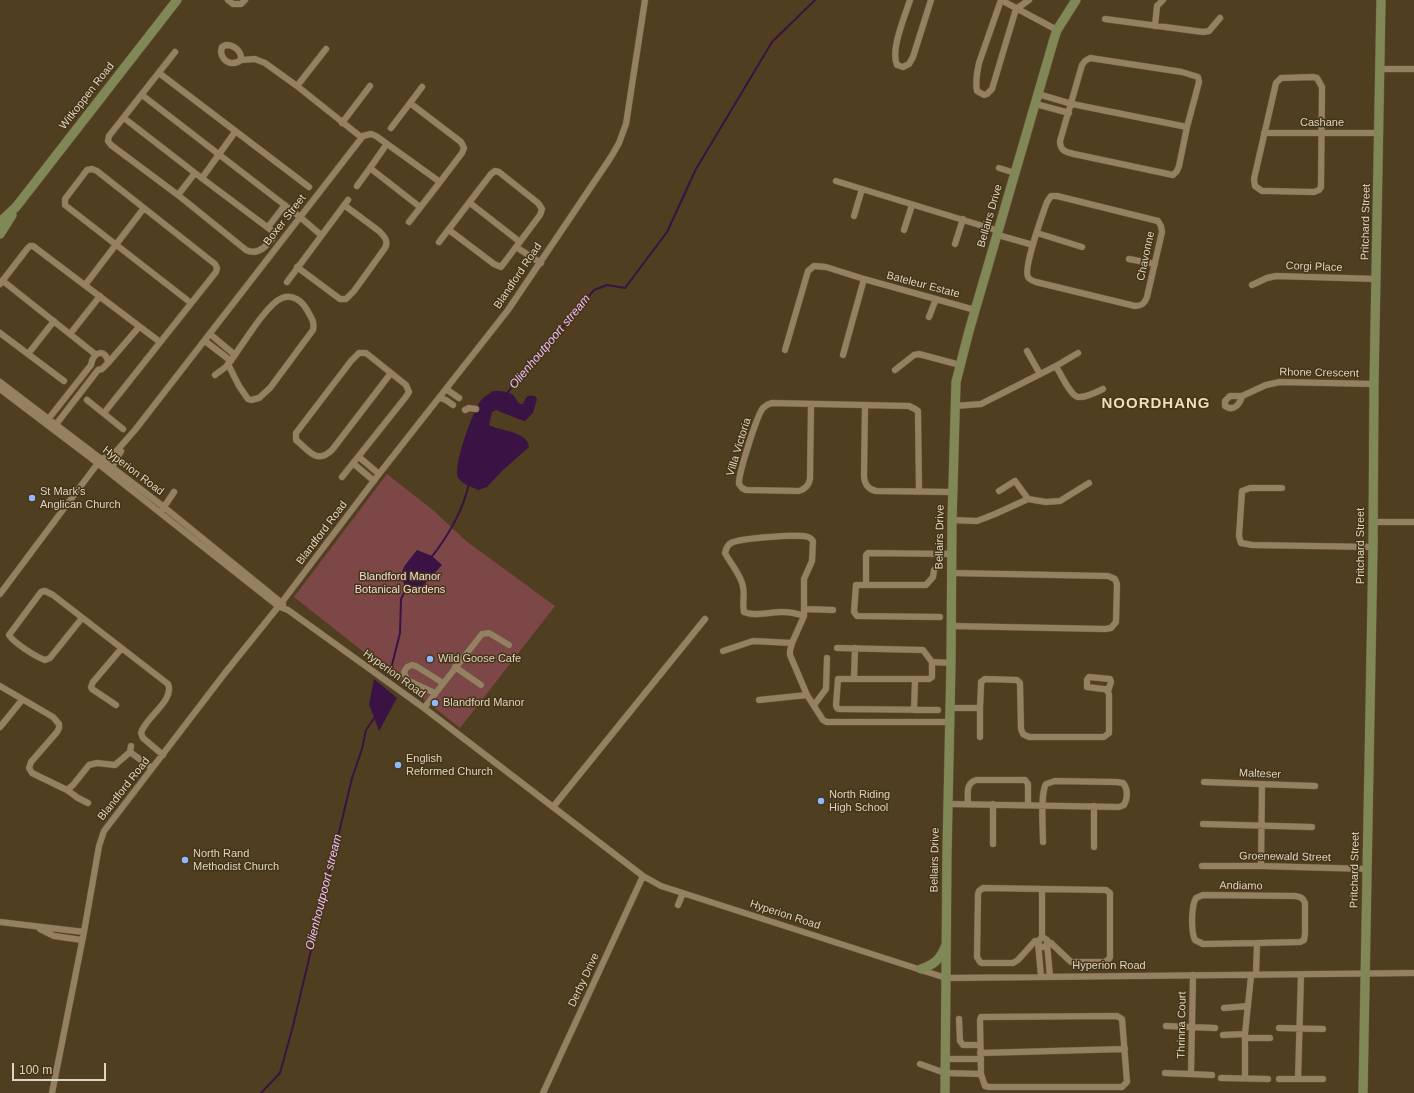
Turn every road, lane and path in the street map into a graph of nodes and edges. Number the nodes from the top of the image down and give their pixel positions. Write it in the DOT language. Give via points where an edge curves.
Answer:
graph roads {
  1 [pos="176,0"];
  2 [pos="228,0"];
  3 [pos="245,0"];
  4 [pos="645,0"];
  5 [pos="910,0"];
  6 [pos="931,0"];
  7 [pos="1001,0"];
  8 [pos="1029,0"];
  9 [pos="1076,0"];
  10 [pos="1163,0"];
  11 [pos="1381,0"];
  12 [pos="1016,9"];
  13 [pos="1220,18"];
  14 [pos="1105,19"];
  15 [pos="1155,26"];
  16 [pos="1057,30"];
  17 [pos="326,49"];
  18 [pos="175,52"];
  19 [pos="241,60"];
  20 [pos="1381,68"];
  21 [pos="1414,69"];
  22 [pos="159,73"];
  23 [pos="297,86"];
  24 [pos="370,86"];
  25 [pos="422,87"];
  26 [pos="1038,94"];
  27 [pos="142,95"];
  28 [pos="410,103"];
  29 [pos="1036,104"];
  30 [pos="1072,104"];
  31 [pos="1069,113"];
  32 [pos="124,118"];
  33 [pos="342,123"];
  34 [pos="1187,127"];
  35 [pos="391,128"];
  36 [pos="235,132"];
  37 [pos="1264,133"];
  38 [pos="1322,133"];
  39 [pos="1379,133"];
  40 [pos="361,137"];
  41 [pos="384,148"];
  42 [pos="219,154"];
  43 [pos="370,168"];
  44 [pos="999,168"];
  45 [pos="195,173"];
  46 [pos="1015,173"];
  47 [pos="202,178"];
  48 [pos="836,181"];
  49 [pos="440,182"];
  50 [pos="357,186"];
  51 [pos="309,187"];
  52 [pos="862,189"];
  53 [pos="178,196"];
  54 [pos="348,200"];
  55 [pos="470,203"];
  56 [pos="285,205"];
  57 [pos="344,205"];
  58 [pos="912,205"];
  59 [pos="16,207"];
  60 [pos="420,207"];
  61 [pos="144,208"];
  62 [pos="854,216"];
  63 [pos="300,217"];
  64 [pos="963,220"];
  65 [pos="0,222"];
  66 [pos="409,222"];
  67 [pos="268,227"];
  68 [pos="449,230"];
  69 [pos="904,230"];
  70 [pos="998,233"];
  71 [pos="0,234"];
  72 [pos="1037,234"];
  73 [pos="321,235"];
  74 [pos="439,242"];
  75 [pos="117,244"];
  76 [pos="955,244"];
  77 [pos="518,245"];
  78 [pos="1033,245"];
  79 [pos="1082,247"];
  80 [pos="1129,259"];
  81 [pos="541,263"];
  82 [pos="1155,264"];
  83 [pos="297,267"];
  84 [pos="864,279"];
  85 [pos="1377,279"];
  86 [pos="2,282"];
  87 [pos="287,282"];
  88 [pos="85,285"];
  89 [pos="1252,285"];
  90 [pos="100,296"];
  91 [pos="936,299"];
  92 [pos="191,303"];
  93 [pos="975,310"];
  94 [pos="929,316"];
  95 [pos="54,321"];
  96 [pos="139,326"];
  97 [pos="0,333"];
  98 [pos="70,334"];
  99 [pos="210,334"];
  100 [pos="205,341"];
  101 [pos="160,342"];
  102 [pos="785,350"];
  103 [pos="1026,351"];
  104 [pos="1078,353"];
  105 [pos="28,354"];
  106 [pos="95,354"];
  107 [pos="235,354"];
  108 [pos="843,355"];
  109 [pos="108,363"];
  110 [pos="229,363"];
  111 [pos="960,365"];
  112 [pos="1056,366"];
  113 [pos="895,370"];
  114 [pos="391,373"];
  115 [pos="1040,374"];
  116 [pos="215,375"];
  117 [pos="64,381"];
  118 [pos="0,382"];
  119 [pos="1374,384"];
  120 [pos="75,386"];
  121 [pos="0,389"];
  122 [pos="446,389"];
  123 [pos="1103,389"];
  124 [pos="82,391"];
  125 [pos="1242,396"];
  126 [pos="440,398"];
  127 [pos="459,398"];
  128 [pos="87,400"];
  129 [pos="453,405"];
  130 [pos="811,405"];
  131 [pos="865,405"];
  132 [pos="955,406"];
  133 [pos="476,409"];
  134 [pos="465,410"];
  135 [pos="104,414"];
  136 [pos="47,421"];
  137 [pos="54,427"];
  138 [pos="124,429"];
  139 [pos="135,430"];
  140 [pos="359,457"];
  141 [pos="100,462"];
  142 [pos="354,464"];
  143 [pos="112,467"];
  144 [pos="379,474"];
  145 [pos="342,478"];
  146 [pos="1021,478"];
  147 [pos="374,481"];
  148 [pos="1015,481"];
  149 [pos="1089,482"];
  150 [pos="1282,488"];
  151 [pos="999,490"];
  152 [pos="174,492"];
  153 [pos="919,492"];
  154 [pos="953,492"];
  155 [pos="1028,499"];
  156 [pos="164,507"];
  157 [pos="160,514"];
  158 [pos="952,520"];
  159 [pos="1373,522"];
  160 [pos="1414,522"];
  161 [pos="1373,547"];
  162 [pos="952,554"];
  163 [pos="934,570"];
  164 [pos="952,573"];
  165 [pos="866,585"];
  166 [pos="0,594"];
  167 [pos="280,604"];
  168 [pos="833,610"];
  169 [pos="804,612"];
  170 [pos="940,617"];
  171 [pos="82,618"];
  172 [pos="705,619"];
  173 [pos="951,626"];
  174 [pos="792,644"];
  175 [pos="509,645"];
  176 [pos="837,648"];
  177 [pos="854,648"];
  178 [pos="121,649"];
  179 [pos="723,651"];
  180 [pos="828,658"];
  181 [pos="932,662"];
  182 [pos="951,663"];
  183 [pos="455,666"];
  184 [pos="854,679"];
  185 [pos="915,680"];
  186 [pos="443,683"];
  187 [pos="481,685"];
  188 [pos="0,686"];
  189 [pos="1108,691"];
  190 [pos="435,693"];
  191 [pos="807,695"];
  192 [pos="22,700"];
  193 [pos="759,700"];
  194 [pos="116,704"];
  195 [pos="814,705"];
  196 [pos="424,708"];
  197 [pos="950,708"];
  198 [pos="980,708"];
  199 [pos="914,710"];
  200 [pos="938,710"];
  201 [pos="950,722"];
  202 [pos="0,727"];
  203 [pos="980,737"];
  204 [pos="163,754"];
  205 [pos="152,768"];
  206 [pos="1204,782"];
  207 [pos="1262,784"];
  208 [pos="1315,786"];
  209 [pos="67,790"];
  210 [pos="88,803"];
  211 [pos="949,804"];
  212 [pos="968,804"];
  213 [pos="993,804"];
  214 [pos="1028,805"];
  215 [pos="1043,805"];
  216 [pos="1094,806"];
  217 [pos="553,807"];
  218 [pos="1203,824"];
  219 [pos="1261,826"];
  220 [pos="1312,827"];
  221 [pos="1043,842"];
  222 [pos="993,844"];
  223 [pos="1094,847"];
  224 [pos="1202,866"];
  225 [pos="1261,866"];
  226 [pos="1367,869"];
  227 [pos="643,876"];
  228 [pos="1042,889"];
  229 [pos="683,893"];
  230 [pos="678,905"];
  231 [pos="0,922"];
  232 [pos="37,927"];
  233 [pos="84,932"];
  234 [pos="82,940"];
  235 [pos="1043,942"];
  236 [pos="1257,943"];
  237 [pos="946,944"];
  238 [pos="921,969"];
  239 [pos="1414,973"];
  240 [pos="1365,974"];
  241 [pos="1192,975"];
  242 [pos="1300,975"];
  243 [pos="1050,976"];
  244 [pos="1253,976"];
  245 [pos="1041,977"];
  246 [pos="946,978"];
  247 [pos="1248,1006"];
  248 [pos="1224,1008"];
  249 [pos="959,1018"];
  250 [pos="1166,1026"];
  251 [pos="1192,1026"];
  252 [pos="1215,1028"];
  253 [pos="1279,1028"];
  254 [pos="1299,1029"];
  255 [pos="1323,1029"];
  256 [pos="1222,1035"];
  257 [pos="1245,1036"];
  258 [pos="1270,1038"];
  259 [pos="980,1044"];
  260 [pos="1125,1050"];
  261 [pos="981,1056"];
  262 [pos="946,1059"];
  263 [pos="920,1064"];
  264 [pos="945,1073"];
  265 [pos="981,1074"];
  266 [pos="1165,1074"];
  267 [pos="1190,1074"];
  268 [pos="1212,1075"];
  269 [pos="1221,1078"];
  270 [pos="1245,1078"];
  271 [pos="1268,1079"];
  272 [pos="1279,1079"];
  273 [pos="1298,1079"];
  274 [pos="1323,1080"];
  275 [pos="52,1093"];
  276 [pos="543,1093"];
  277 [pos="945,1093"];
  278 [pos="1363,1093"];
  1 -- 59 [label="street, Witkoppen Road"];
  2 -- 3 [label="street" via="236,5"];
  4 -- 81 [label="street, Blandford Road" via="622,137"];
  5 -- 6 [label="street" via="896,46 896,62 904,67 913,57"];
  7 -- 12 [label="street"];
  7 -- 12 [label="street" via="979,63 976,81 980,94 987,94 992,89"];
  8 -- 12 [label="street"];
  9 -- 16 [label="street, Bellairs Drive"];
  10 -- 15 [label="street" via="1157,6"];
  11 -- 20 [label="street, Pritchard Street"];
  12 -- 16 [label="street"];
  13 -- 15 [label="street" via="1206,32"];
  14 -- 15 [label="street"];
  16 -- 26 [label="street, Bellairs Drive"];
  17 -- 23 [label="street"];
  18 -- 22 [label="street"];
  19 -- 23 [label="street" via="261,61"];
  20 -- 21 [label="street"];
  20 -- 39 [label="street, Pritchard Street"];
  22 -- 27 [label="street"];
  22 -- 36 [label="street"];
  23 -- 33 [label="street"];
  24 -- 33 [label="street"];
  25 -- 28 [label="street"];
  26 -- 29 [label="street, Bellairs Drive"];
  26 -- 30 [label="street"];
  27 -- 32 [label="street"];
  27 -- 42 [label="street"];
  28 -- 35 [label="street"];
  28 -- 49 [label="street" via="464,146 462,153"];
  29 -- 31 [label="street"];
  29 -- 46 [label="street, Bellairs Drive"];
  30 -- 31 [label="street"];
  30 -- 34 [label="street"];
  30 -- 34 [label="street" via="1082,65 1090,58 1182,72 1196,76 1199,82"];
  31 -- 34 [label="street" via="1060,141 1062,150 1171,175 1176,173 1179,166"];
  32 -- 45 [label="street"];
  32 -- 53 [label="street" via="109,136 108,141"];
  33 -- 40 [label="street"];
  36 -- 42 [label="street"];
  36 -- 51 [label="street"];
  37 -- 38 [label="street, Cashane"];
  37 -- 38 [label="street" via="1279,79 1314,77 1322,87"];
  37 -- 38 [label="street" via="1254,179 1255,186 1266,191 1306,192 1317,191 1321,187"];
  38 -- 39 [label="street, Cashane"];
  39 -- 85 [label="street, Pritchard Street"];
  40 -- 49 [label="street" via="374,134"];
  40 -- 63 [label="street, Boxer Street"];
  41 -- 43 [label="street"];
  42 -- 47 [label="street"];
  42 -- 56 [label="street"];
  43 -- 50 [label="street"];
  43 -- 60 [label="street"];
  44 -- 46 [label="street"];
  45 -- 47 [label="street"];
  45 -- 53 [label="street"];
  46 -- 70 [label="street, Bellairs Drive"];
  47 -- 67 [label="street"];
  48 -- 52 [label="street"];
  49 -- 60 [label="street"];
  52 -- 58 [label="street"];
  52 -- 62 [label="street"];
  53 -- 67 [label="street" via="249,251 258,251 270,242 274,234"];
  54 -- 57 [label="street"];
  55 -- 68 [label="street"];
  55 -- 77 [label="street"];
  55 -- 77 [label="street" via="495,171 541,207 540,215"];
  56 -- 63 [label="street"];
  56 -- 67 [label="street"];
  57 -- 73 [label="street"];
  57 -- 83 [label="street" via="379,231 386,241 386,246 354,291 346,299 340,299"];
  58 -- 64 [label="street"];
  58 -- 69 [label="street"];
  59 -- 65 [label="street, Witkoppen Road"];
  59 -- 71 [label="street, Witkoppen Road"];
  60 -- 66 [label="street"];
  61 -- 75 [label="street"];
  61 -- 75 [label="street" via="97,171 87,170 64,202"];
  61 -- 92 [label="street" via="217,266 216,272"];
  63 -- 73 [label="street"];
  63 -- 99 [label="street, Boxer Street"];
  64 -- 70 [label="street"];
  64 -- 76 [label="street"];
  68 -- 74 [label="street"];
  68 -- 77 [label="street" via="499,267"];
  70 -- 78 [label="street"];
  70 -- 93 [label="street, Bellairs Drive"];
  72 -- 78 [label="street, Chavonne"];
  72 -- 79 [label="street"];
  72 -- 82 [label="street, Chavonne" via="1047,202 1054,195 1151,218 1158,221 1162,229"];
  73 -- 83 [label="street"];
  75 -- 88 [label="street"];
  75 -- 92 [label="street"];
  77 -- 81 [label="street"];
  78 -- 82 [label="street, Chavonne" via="1027,269 1027,276 1032,280 1135,306 1142,305 1146,300"];
  80 -- 82 [label="street"];
  81 -- 122 [label="street, Blandford Road"];
  83 -- 87 [label="street"];
  84 -- 91 [label="street, Bateleur Estate"];
  84 -- 102 [label="street, Bateleur Estate" via="826,267 810,268"];
  84 -- 108 [label="street"];
  85 -- 89 [label="street, Corgi Place" via="1279,276"];
  85 -- 119 [label="street, Pritchard Street"];
  86 -- 88 [label="street" via="31,246"];
  86 -- 95 [label="street"];
  88 -- 90 [label="street"];
  90 -- 96 [label="street"];
  90 -- 98 [label="street"];
  91 -- 93 [label="street, Bateleur Estate"];
  91 -- 94 [label="street"];
  92 -- 101 [label="street"];
  93 -- 111 [label="street, Bellairs Drive"];
  95 -- 98 [label="street"];
  95 -- 105 [label="street"];
  96 -- 101 [label="street"];
  96 -- 109 [label="street"];
  97 -- 105 [label="street"];
  98 -- 106 [label="street"];
  99 -- 100 [label="street, Boxer Street"];
  99 -- 107 [label="street"];
  100 -- 110 [label="street"];
  100 -- 139 [label="street, Boxer Street"];
  101 -- 135 [label="street"];
  103 -- 115 [label="street"];
  104 -- 112 [label="street"];
  105 -- 117 [label="street"];
  106 -- 109 [label="street" via="106,355"];
  106 -- 120 [label="street" via="91,365"];
  107 -- 110 [label="street"];
  107 -- 110 [label="street" via="269,308 282,298 291,297 299,300 312,318 313,330 270,388 259,398 248,399"];
  109 -- 124 [label="street" via="98,370"];
  110 -- 116 [label="street"];
  111 -- 113 [label="street" via="914,354"];
  111 -- 132 [label="street, Bellairs Drive"];
  112 -- 115 [label="street"];
  112 -- 123 [label="street" via="1076,396 1082,397"];
  114 -- 114 [label="street" via="366,353 356,355 298,429 296,440 315,456 322,457 328,454"];
  114 -- 140 [label="street" via="408,386 408,394"];
  115 -- 132 [label="street" via="981,404"];
  118 -- 136 [label="street, Hyperion Road"];
  119 -- 125 [label="street, Rhone Crescent" via="1280,382 1266,385"];
  119 -- 159 [label="street, Pritchard Street"];
  120 -- 124 [label="street"];
  120 -- 136 [label="street"];
  121 -- 136 [label="street, Hyperion Road"];
  122 -- 126 [label="street, Blandford Road"];
  122 -- 127 [label="street"];
  124 -- 137 [label="street"];
  126 -- 129 [label="street"];
  126 -- 144 [label="street, Blandford Road"];
  128 -- 135 [label="street"];
  130 -- 130 [label="street, Villa Victoria" via="772,403 765,406 739,474 739,484 742,488 799,490 809,484"];
  130 -- 131 [label="street, Villa Victoria"];
  131 -- 153 [label="street" via="866,486 876,491"];
  131 -- 153 [label="street, Villa Victoria" via="909,406 918,411"];
  132 -- 154 [label="street, Bellairs Drive"];
  133 -- 134 [label="street"];
  135 -- 138 [label="street"];
  136 -- 137 [label="street, Hyperion Road"];
  137 -- 141 [label="street, Hyperion Road"];
  139 -- 141 [label="street, Boxer Street" via="113,455"];
  139 -- 143 [label="street, Boxer Street"];
  140 -- 142 [label="street"];
  140 -- 144 [label="street"];
  141 -- 143 [label="street, Hyperion Road"];
  141 -- 157 [label="street, Hyperion Road"];
  141 -- 166 [label="street"];
  142 -- 145 [label="street"];
  142 -- 147 [label="street"];
  143 -- 156 [label="street, Hyperion Road"];
  144 -- 147 [label="street, Blandford Road"];
  146 -- 148 [label="street"];
  147 -- 167 [label="street, Blandford Road"];
  148 -- 151 [label="street"];
  148 -- 155 [label="street"];
  149 -- 155 [label="street" via="1060,501"];
  150 -- 161 [label="street" via="1242,490 1239,536 1242,543"];
  152 -- 156 [label="street"];
  153 -- 154 [label="street"];
  154 -- 158 [label="street, Bellairs Drive"];
  155 -- 158 [label="street" via="977,521"];
  156 -- 157 [label="street"];
  156 -- 167 [label="street, Hyperion Road"];
  157 -- 167 [label="street, Hyperion Road"];
  158 -- 162 [label="street, Bellairs Drive"];
  159 -- 160 [label="street"];
  159 -- 161 [label="street, Pritchard Street"];
  161 -- 226 [label="street, Pritchard Street"];
  162 -- 164 [label="street, Bellairs Drive"];
  162 -- 165 [label="street" via="868,553"];
  163 -- 165 [label="street" via="933,577 926,585"];
  164 -- 173 [label="street, Bellairs Drive"];
  164 -- 173 [label="street" via="1108,576 1115,579 1117,584 1116,622 1112,628"];
  165 -- 170 [label="street" via="855,587 856,615"];
  167 -- 196 [label="street, Hyperion Road"];
  167 -- 204 [label="street, Blandford Road"];
  168 -- 169 [label="street"];
  169 -- 169 [label="street" via="744,612 744,588 725,553 726,548 732,543 760,537 810,537 813,541 812,561 804,579"];
  169 -- 174 [label="street"];
  171 -- 171 [label="street" via="50,592 43,591 9,635 45,660 50,658"];
  171 -- 178 [label="street"];
  172 -- 217 [label="street"];
  173 -- 182 [label="street, Bellairs Drive"];
  174 -- 179 [label="street" via="753,642"];
  174 -- 191 [label="street" via="790,656"];
  175 -- 183 [label="street" via="489,633 482,634"];
  176 -- 177 [label="street"];
  177 -- 181 [label="street" via="923,650"];
  177 -- 184 [label="street"];
  178 -- 194 [label="street" via="91,687"];
  178 -- 204 [label="street" via="169,687 167,697 141,733 143,738"];
  180 -- 195 [label="street" via="826,689"];
  181 -- 182 [label="street"];
  181 -- 185 [label="street" via="932,678"];
  182 -- 197 [label="street, Bellairs Drive"];
  183 -- 186 [label="street"];
  183 -- 187 [label="street"];
  184 -- 185 [label="street"];
  184 -- 199 [label="street" via="837,680 838,708"];
  185 -- 199 [label="street"];
  186 -- 190 [label="street"];
  186 -- 190 [label="street" via="416,666 407,667 404,672 407,680"];
  188 -- 192 [label="street"];
  189 -- 198 [label="street" via="1109,733 1104,737 1029,737 1023,734 1020,683 1017,680 985,679 981,685"];
  190 -- 196 [label="street"];
  191 -- 193 [label="street"];
  191 -- 195 [label="street"];
  192 -- 202 [label="street"];
  192 -- 209 [label="street" via="53,717 60,726 31,762 30,770"];
  195 -- 201 [label="street" via="827,722"];
  196 -- 217 [label="street, Hyperion Road"];
  197 -- 198 [label="street"];
  197 -- 201 [label="street, Bellairs Drive"];
  198 -- 203 [label="street"];
  199 -- 200 [label="street"];
  201 -- 211 [label="street, Bellairs Drive"];
  204 -- 205 [label="street, Blandford Road"];
  205 -- 209 [label="street" via="130,749 115,765 89,765"];
  205 -- 233 [label="street, Blandford Road" via="102,834"];
  206 -- 207 [label="street, Malteser"];
  207 -- 208 [label="street, Malteser"];
  207 -- 219 [label="street"];
  209 -- 210 [label="street"];
  211 -- 212 [label="street"];
  211 -- 237 [label="street, Bellairs Drive"];
  212 -- 213 [label="street"];
  212 -- 214 [label="street" via="968,787 973,781 980,779 1025,780 1028,784"];
  213 -- 214 [label="street"];
  213 -- 222 [label="street"];
  214 -- 215 [label="street"];
  215 -- 216 [label="street"];
  215 -- 216 [label="street" via="1044,786 1050,782 1123,783 1127,791 1124,805"];
  215 -- 221 [label="street"];
  216 -- 223 [label="street"];
  217 -- 227 [label="street, Hyperion Road"];
  218 -- 219 [label="street"];
  219 -- 220 [label="street"];
  219 -- 225 [label="street"];
  224 -- 225 [label="street, Groenewald Street"];
  225 -- 226 [label="street, Groenewald Street"];
  226 -- 240 [label="street, Pritchard Street"];
  227 -- 229 [label="street, Hyperion Road" via="661,886"];
  227 -- 276 [label="street, Derby Drive"];
  228 -- 235 [label="street"];
  228 -- 235 [label="street" via="980,889 977,957 982,963 1013,963 1035,941"];
  228 -- 235 [label="street" via="1108,890 1111,895 1110,957 1105,962 1071,962 1051,943"];
  229 -- 230 [label="street"];
  229 -- 238 [label="street, Hyperion Road"];
  231 -- 232 [label="street"];
  232 -- 233 [label="street"];
  232 -- 234 [label="street" via="54,936"];
  233 -- 234 [label="street, Blandford Road"];
  234 -- 275 [label="street, Blandford Road"];
  235 -- 243 [label="street"];
  235 -- 245 [label="street"];
  236 -- 236 [label="street, Andiamo" via="1302,942 1305,934 1304,900 1288,896 1203,895 1196,898 1193,906 1195,940 1203,944"];
  236 -- 244 [label="street"];
  237 -- 238 [label="street" via="938,960"];
  237 -- 246 [label="street, Bellairs Drive"];
  238 -- 246 [label="street, Hyperion Road"];
  239 -- 240 [label="street, Hyperion Road"];
  240 -- 242 [label="street, Hyperion Road"];
  240 -- 278 [label="street, Pritchard Street"];
  241 -- 243 [label="street, Hyperion Road"];
  241 -- 244 [label="street, Hyperion Road"];
  241 -- 251 [label="street, Thrinna Court"];
  242 -- 244 [label="street, Hyperion Road"];
  242 -- 254 [label="street"];
  243 -- 245 [label="street, Hyperion Road"];
  244 -- 247 [label="street"];
  245 -- 246 [label="street, Hyperion Road"];
  246 -- 262 [label="street, Bellairs Drive"];
  247 -- 248 [label="street"];
  247 -- 257 [label="street"];
  249 -- 259 [label="street" via="961,1044"];
  250 -- 251 [label="street"];
  251 -- 252 [label="street"];
  251 -- 267 [label="street, Thrinna Court"];
  253 -- 254 [label="street"];
  254 -- 255 [label="street"];
  254 -- 273 [label="street"];
  256 -- 257 [label="street"];
  257 -- 258 [label="street"];
  257 -- 270 [label="street"];
  259 -- 260 [label="street" via="981,1017 1117,1016 1122,1019"];
  259 -- 261 [label="street"];
  260 -- 261 [label="street"];
  260 -- 265 [label="street" via="1127,1082 1122,1086 989,1087 985,1086"];
  261 -- 262 [label="street"];
  261 -- 265 [label="street"];
  262 -- 264 [label="street, Bellairs Drive"];
  263 -- 264 [label="street"];
  264 -- 265 [label="street"];
  264 -- 277 [label="street, Bellairs Drive"];
  266 -- 267 [label="street"];
  267 -- 268 [label="street"];
  269 -- 270 [label="street"];
  270 -- 271 [label="street"];
  272 -- 273 [label="street"];
  273 -- 274 [label="street"];
}
